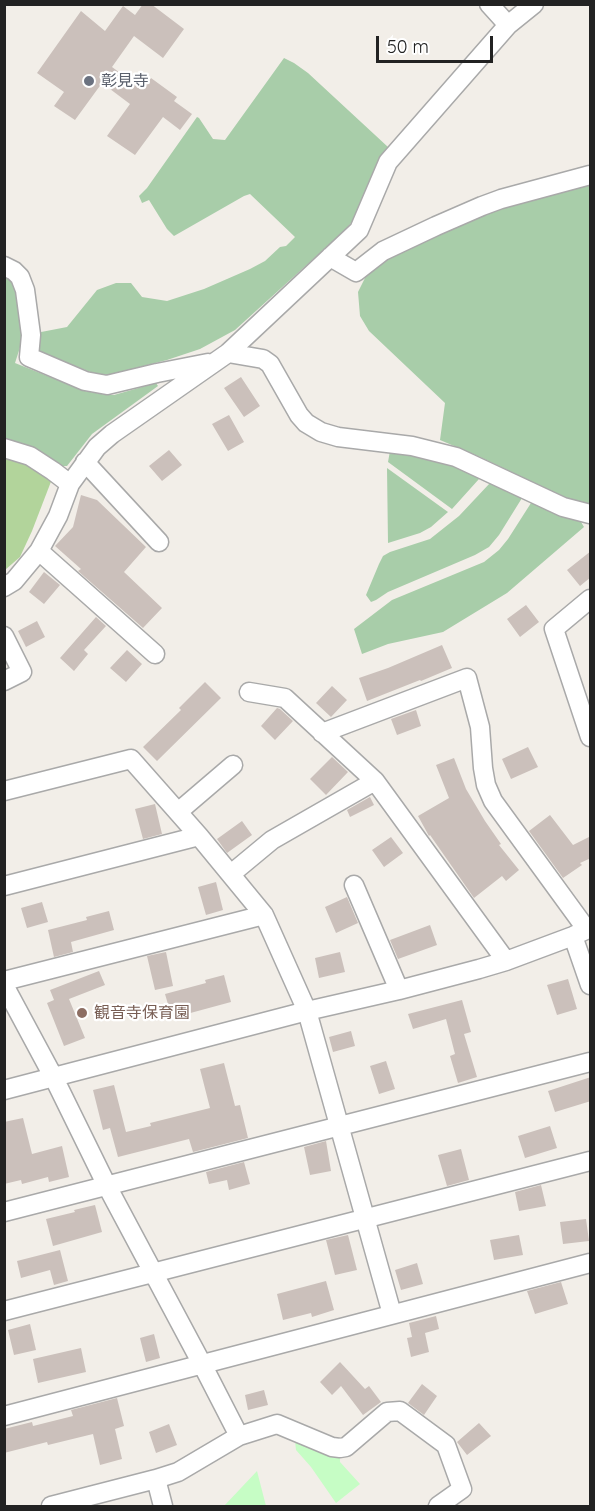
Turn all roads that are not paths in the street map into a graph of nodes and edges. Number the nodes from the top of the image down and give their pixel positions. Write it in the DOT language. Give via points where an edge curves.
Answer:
graph roads {
  1 [pos="489,4"];
  2 [pos="534,4"];
  3 [pos="508,25"];
  4 [pos="591,175"];
  5 [pos="330,257"];
  6 [pos="4,266"];
  7 [pos="222,358"];
  8 [pos="4,448"];
  9 [pos="85,462"];
  10 [pos="70,484"];
  11 [pos="591,514"];
  12 [pos="159,542"];
  13 [pos="39,551"];
  14 [pos="4,587"];
  15 [pos="591,599"];
  16 [pos="4,636"];
  17 [pos="155,654"];
  18 [pos="4,681"];
  19 [pos="249,692"];
  20 [pos="322,733"];
  21 [pos="591,737"];
  22 [pos="233,765"];
  23 [pos="375,781"];
  24 [pos="4,791"];
  25 [pos="178,812"];
  26 [pos="199,836"];
  27 [pos="231,874"];
  28 [pos="354,885"];
  29 [pos="4,886"];
  30 [pos="264,915"];
  31 [pos="583,931"];
  32 [pos="506,961"];
  33 [pos="4,983"];
  34 [pos="591,986"];
  35 [pos="399,990"];
  36 [pos="307,1011"];
  37 [pos="591,1062"];
  38 [pos="54,1078"];
  39 [pos="4,1090"];
  40 [pos="339,1127"];
  41 [pos="591,1161"];
  42 [pos="107,1186"];
  43 [pos="4,1212"];
  44 [pos="365,1218"];
  45 [pos="591,1263"];
  46 [pos="154,1273"];
  47 [pos="4,1311"];
  48 [pos="392,1314"];
  49 [pos="202,1364"];
  50 [pos="4,1416"];
  51 [pos="239,1436"];
  52 [pos="156,1479"];
  53 [pos="51,1506"];
  54 [pos="163,1506"];
  55 [pos="438,1506"];
  1 -- 3 [label="street"];
  2 -- 3 [label="street"];
  3 -- 5 [label="street" via="388,162 358,230"];
  4 -- 5 [label="street" via="482,206 383,251 356,272"];
  5 -- 7 [label="street"];
  6 -- 7 [label="street" via="20,277 25,290 31,335 28,357 107,386"];
  7 -- 9 [label="street" via="112,434"];
  7 -- 11 [label="street" via="263,359 270,364 299,416 321,432 412,446 456,458 563,507"];
  8 -- 10 [label="street" via="30,456"];
  9 -- 10 [label="street"];
  9 -- 12 [label="street"];
  10 -- 13 [label="street"];
  13 -- 14 [label="street"];
  13 -- 17 [label="street"];
  15 -- 21 [label="street" via="554,629"];
  16 -- 18 [label="street" via="22,672"];
  19 -- 20 [label="street" via="285,698"];
  20 -- 23 [label="street"];
  20 -- 31 [label="street" via="467,678 480,727 486,785"];
  22 -- 25 [label="street"];
  23 -- 27 [label="street" via="272,840"];
  23 -- 32 [label="street"];
  24 -- 25 [label="street" via="131,759"];
  25 -- 26 [label="street"];
  26 -- 27 [label="street"];
  26 -- 29 [label="street"];
  27 -- 30 [label="street"];
  28 -- 35 [label="street"];
  30 -- 33 [label="street"];
  30 -- 36 [label="street"];
  31 -- 32 [label="street"];
  31 -- 34 [label="street"];
  32 -- 35 [label="street"];
  33 -- 38 [label="street"];
  35 -- 36 [label="street"];
  36 -- 38 [label="street"];
  36 -- 40 [label="street"];
  37 -- 40 [label="street"];
  38 -- 39 [label="street"];
  38 -- 42 [label="street"];
  40 -- 42 [label="street"];
  40 -- 44 [label="street"];
  41 -- 44 [label="street"];
  42 -- 43 [label="street"];
  42 -- 46 [label="street"];
  44 -- 46 [label="street"];
  44 -- 48 [label="street"];
  45 -- 48 [label="street"];
  46 -- 47 [label="street"];
  46 -- 49 [label="street"];
  48 -- 49 [label="street"];
  49 -- 50 [label="street"];
  49 -- 51 [label="street"];
  51 -- 52 [label="street" via="178,1472"];
  51 -- 55 [label="street" via="277,1424 340,1448 387,1412 400,1411 446,1444 462,1489"];
  52 -- 53 [label="street"];
  52 -- 54 [label="street"];
}
